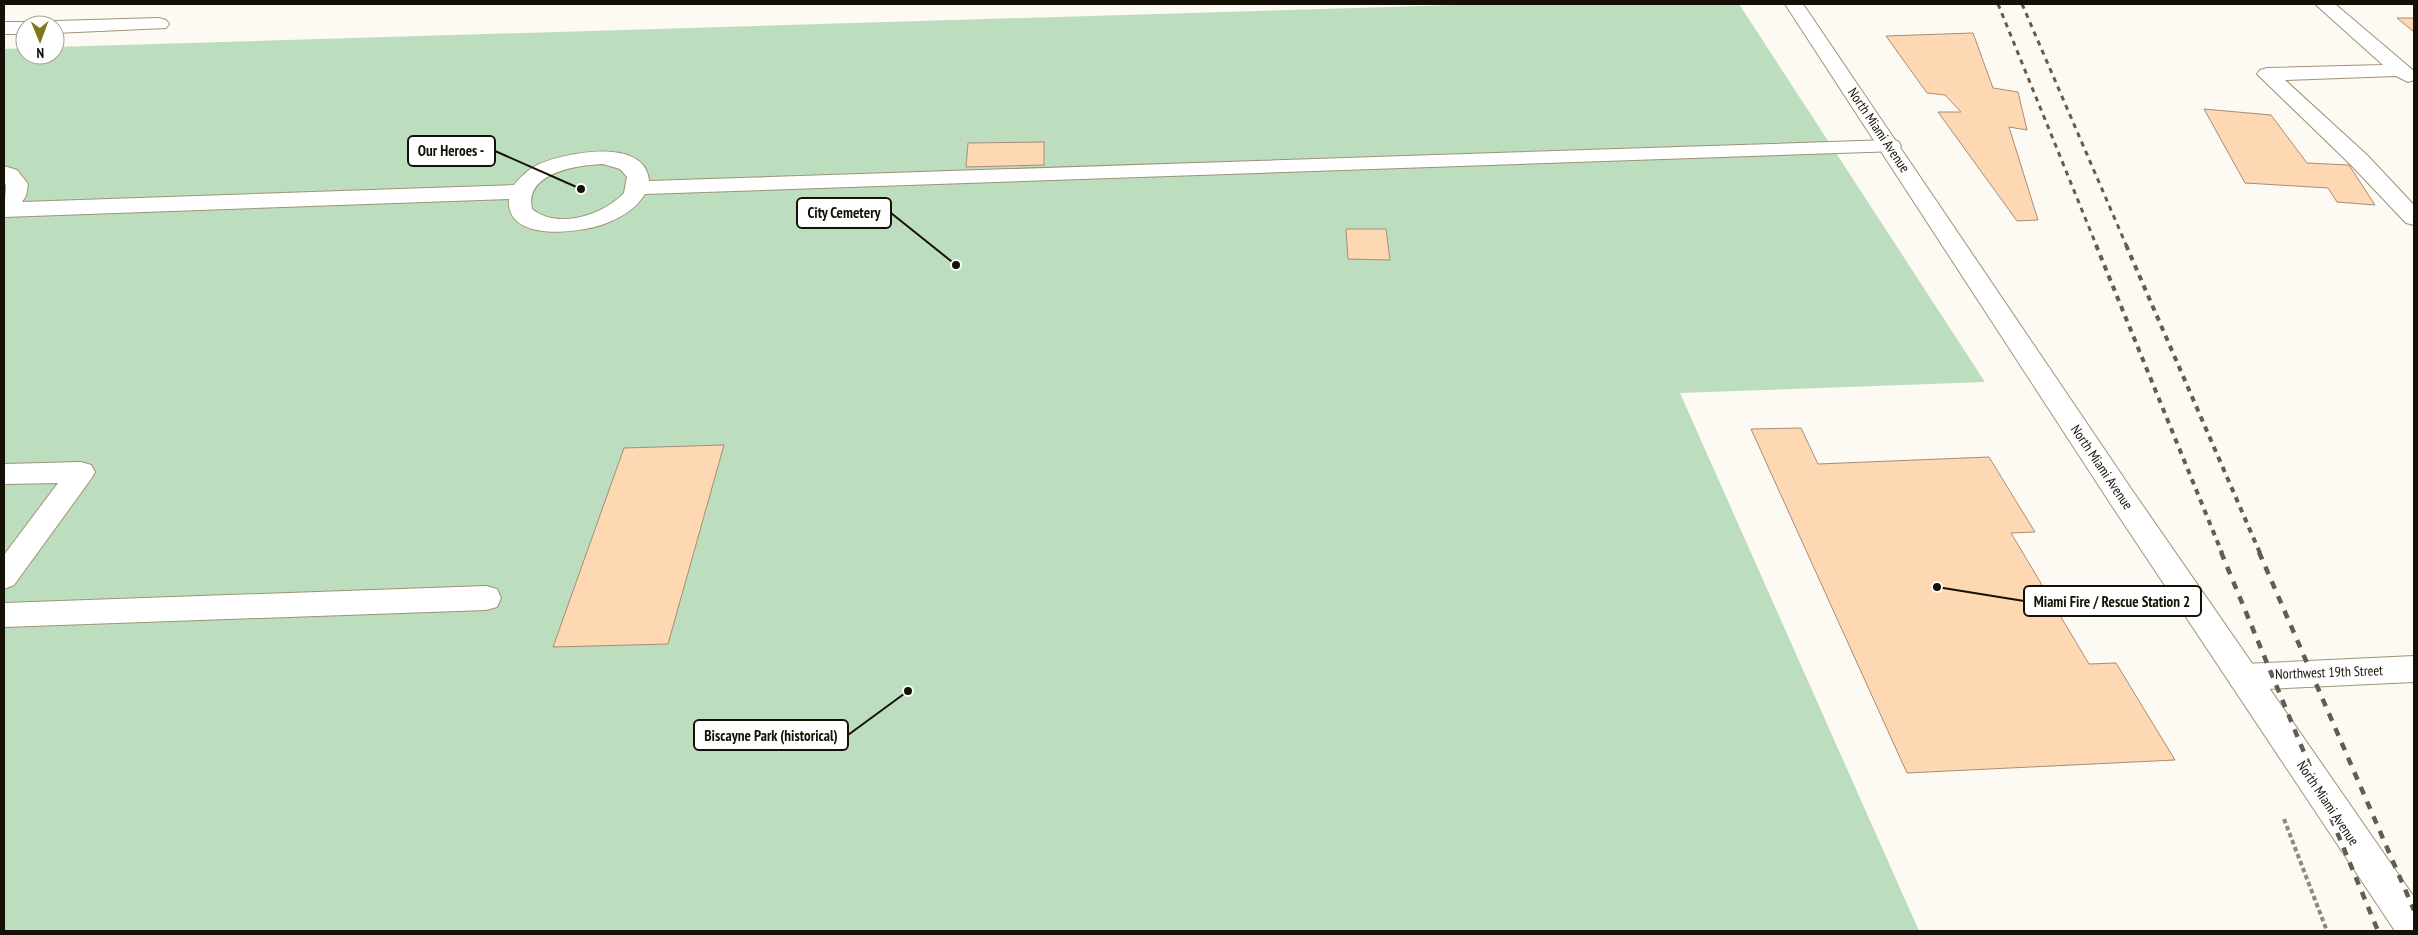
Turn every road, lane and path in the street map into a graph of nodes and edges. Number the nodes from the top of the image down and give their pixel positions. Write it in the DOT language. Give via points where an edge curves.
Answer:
graph roads {
  1 [pos="1794,4"];
  2 [pos="2324,4"];
  3 [pos="159,24"];
  4 [pos="65,27"];
  5 [pos="2408,76"];
  6 [pos="1890,146"];
  7 [pos="4,173"];
  8 [pos="638,188"];
  9 [pos="522,192"];
  10 [pos="4,210"];
  11 [pos="2414,218"];
  12 [pos="4,474"];
  13 [pos="4,577"];
  14 [pos="486,598"];
  15 [pos="4,615"];
  16 [pos="2414,669"];
  17 [pos="2243,677"];
  18 [pos="2414,928"];
  1 -- 6 [label="main road, North Miami Avenue"];
  2 -- 5 [label="main road"];
  3 -- 4 [label="main road"];
  5 -- 11 [label="main road" via="2267,74 2359,160"];
  6 -- 8 [label="main road"];
  6 -- 17 [label="main road, North Miami Avenue"];
  7 -- 10 [label="main road" via="17,184 15,196"];
  8 -- 9 [label="main road" via="639,176 632,167 620,160 603,157 584,158 545,170 530,180"];
  8 -- 9 [label="main road" via="631,199 603,218 565,226 547,224 523,213 520,203"];
  9 -- 10 [label="main road"];
  12 -- 13 [label="main road" via="82,472"];
  14 -- 15 [label="main road"];
  16 -- 17 [label="main road, Northwest 19th Street"];
  17 -- 18 [label="main road, North Miami Avenue"];
}
